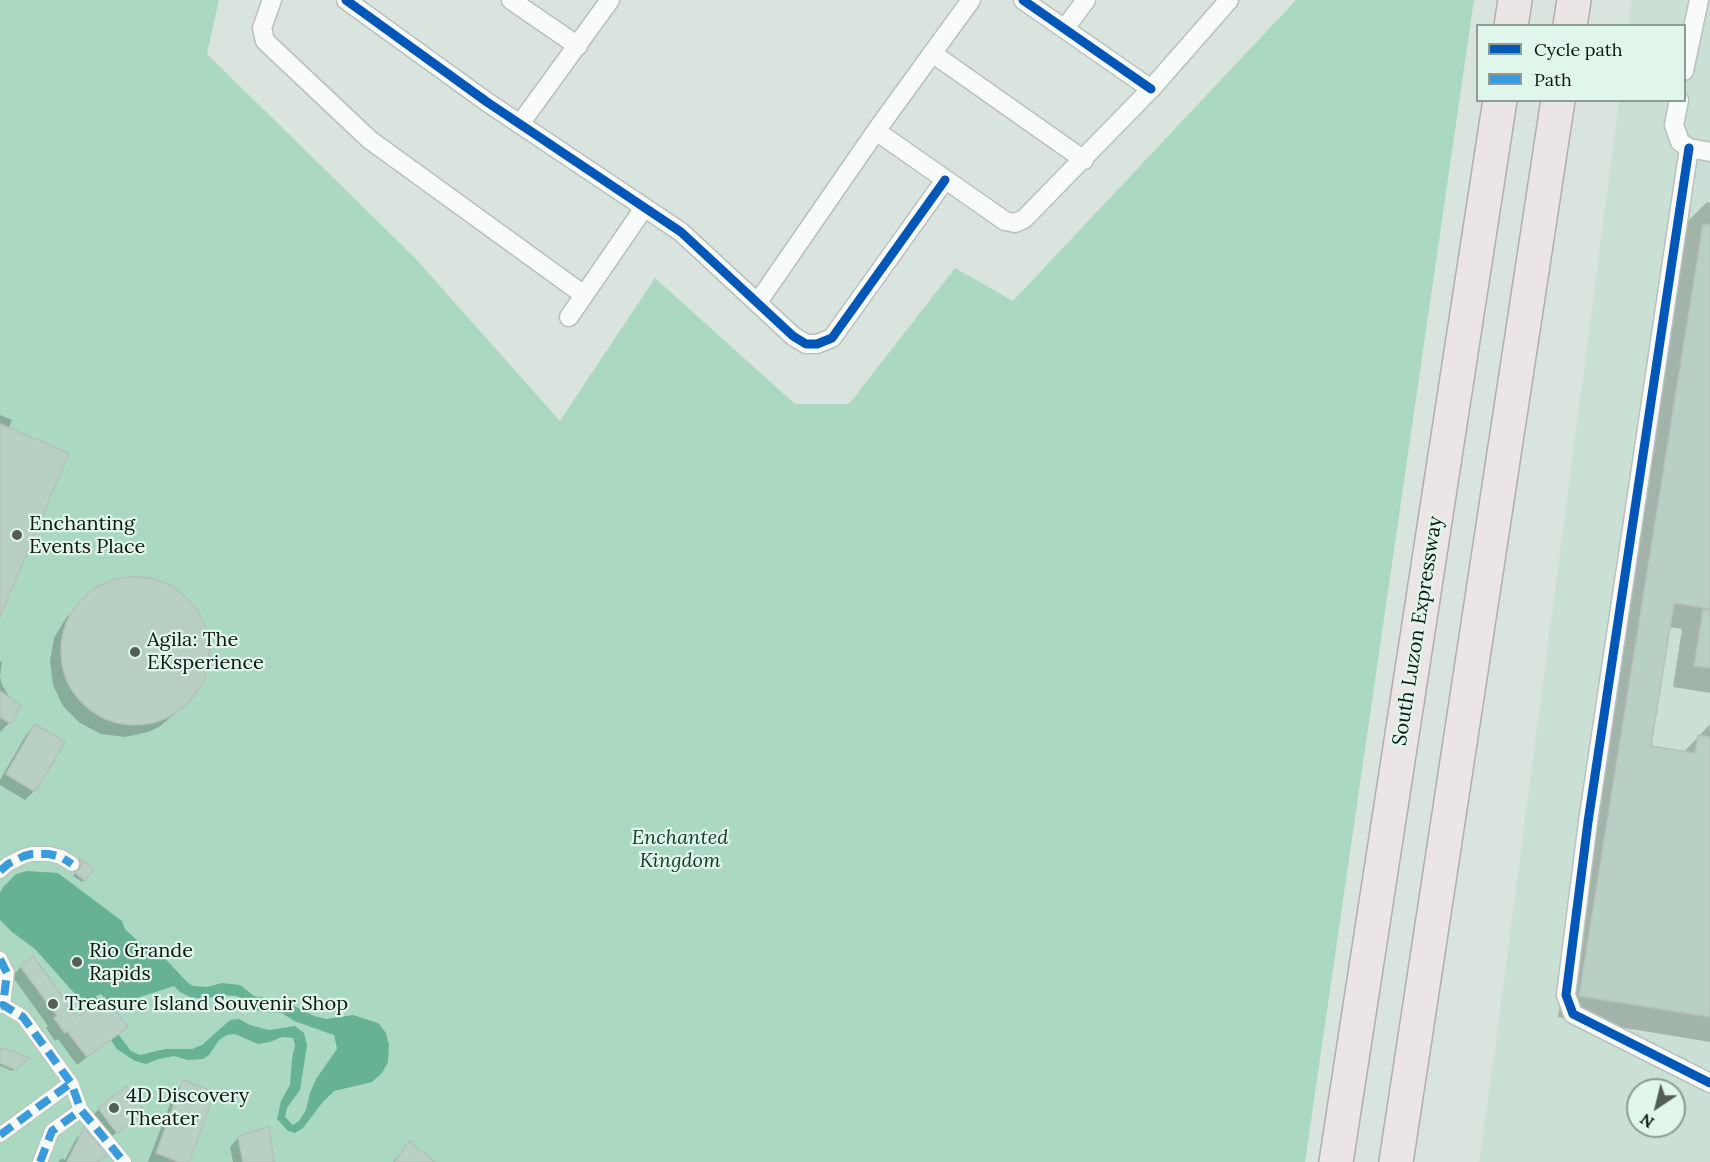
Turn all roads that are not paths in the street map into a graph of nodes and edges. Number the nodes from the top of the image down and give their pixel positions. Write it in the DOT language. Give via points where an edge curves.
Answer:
graph roads {
  1 [pos="272,0"];
  2 [pos="345,0"];
  3 [pos="512,0"];
  4 [pos="610,0"];
  5 [pos="971,0"];
  6 [pos="1023,0"];
  7 [pos="1086,0"];
  8 [pos="1229,0"];
  9 [pos="1515,0"];
  10 [pos="1574,0"];
  11 [pos="1699,0"];
  12 [pos="1511,24"];
  13 [pos="1570,24"];
  14 [pos="1065,28"];
  15 [pos="578,46"];
  16 [pos="932,54"];
  17 [pos="1686,62"];
  18 [pos="1151,89"];
  19 [pos="1500,102"];
  20 [pos="1558,102"];
  21 [pos="1679,102"];
  22 [pos="520,124"];
  23 [pos="876,131"];
  24 [pos="1689,148"];
  25 [pos="1710,152"];
  26 [pos="1084,160"];
  27 [pos="945,180"];
  28 [pos="644,207"];
  29 [pos="584,295"];
  30 [pos="758,302"];
  31 [pos="569,317"];
  32 [pos="72,864"];
  33 [pos="0,871"];
  34 [pos="0,960"];
  35 [pos="1,1005"];
  36 [pos="71,1083"];
  37 [pos="1710,1083"];
  38 [pos="81,1110"];
  39 [pos="0,1136"];
  40 [pos="40,1162"];
  41 [pos="123,1162"];
  42 [pos="1336,1162"];
  43 [pos="1396,1162"];
  1 -- 29 [label="street" via="262,28 265,41 370,140"];
  2 -- 22 [label="street"];
  3 -- 15 [label="street"];
  4 -- 15 [label="street"];
  5 -- 16 [label="street"];
  6 -- 14 [label="street"];
  7 -- 14 [label="street"];
  8 -- 18 [label="street"];
  9 -- 12 [label="highway"];
  10 -- 13 [label="highway"];
  11 -- 17 [label="street"];
  14 -- 18 [label="street"];
  15 -- 22 [label="street"];
  16 -- 23 [label="street"];
  16 -- 26 [label="street"];
  18 -- 26 [label="street"];
  19 -- 42 [label="highway, South Luzon Expressway"];
  20 -- 43 [label="highway"];
  21 -- 24 [label="street" via="1674,125 1680,142"];
  22 -- 28 [label="street"];
  23 -- 27 [label="street"];
  23 -- 30 [label="street"];
  24 -- 25 [label="street"];
  24 -- 37 [label="street" via="1588,822 1566,995 1573,1014"];
  26 -- 27 [label="street" via="1024,219 1015,222 1005,221"];
  27 -- 30 [label="street" via="832,338 806,344"];
  28 -- 29 [label="street"];
  28 -- 30 [label="street" via="681,232"];
  29 -- 31 [label="street"];
  32 -- 33 [label="street" via="61,857 32,854"];
  34 -- 35 [label="street" via="7,973"];
  35 -- 36 [label="street" via="23,1017"];
  36 -- 38 [label="street"];
  36 -- 39 [label="street"];
  38 -- 40 [label="street" via="52,1131"];
  38 -- 41 [label="street"];
}
